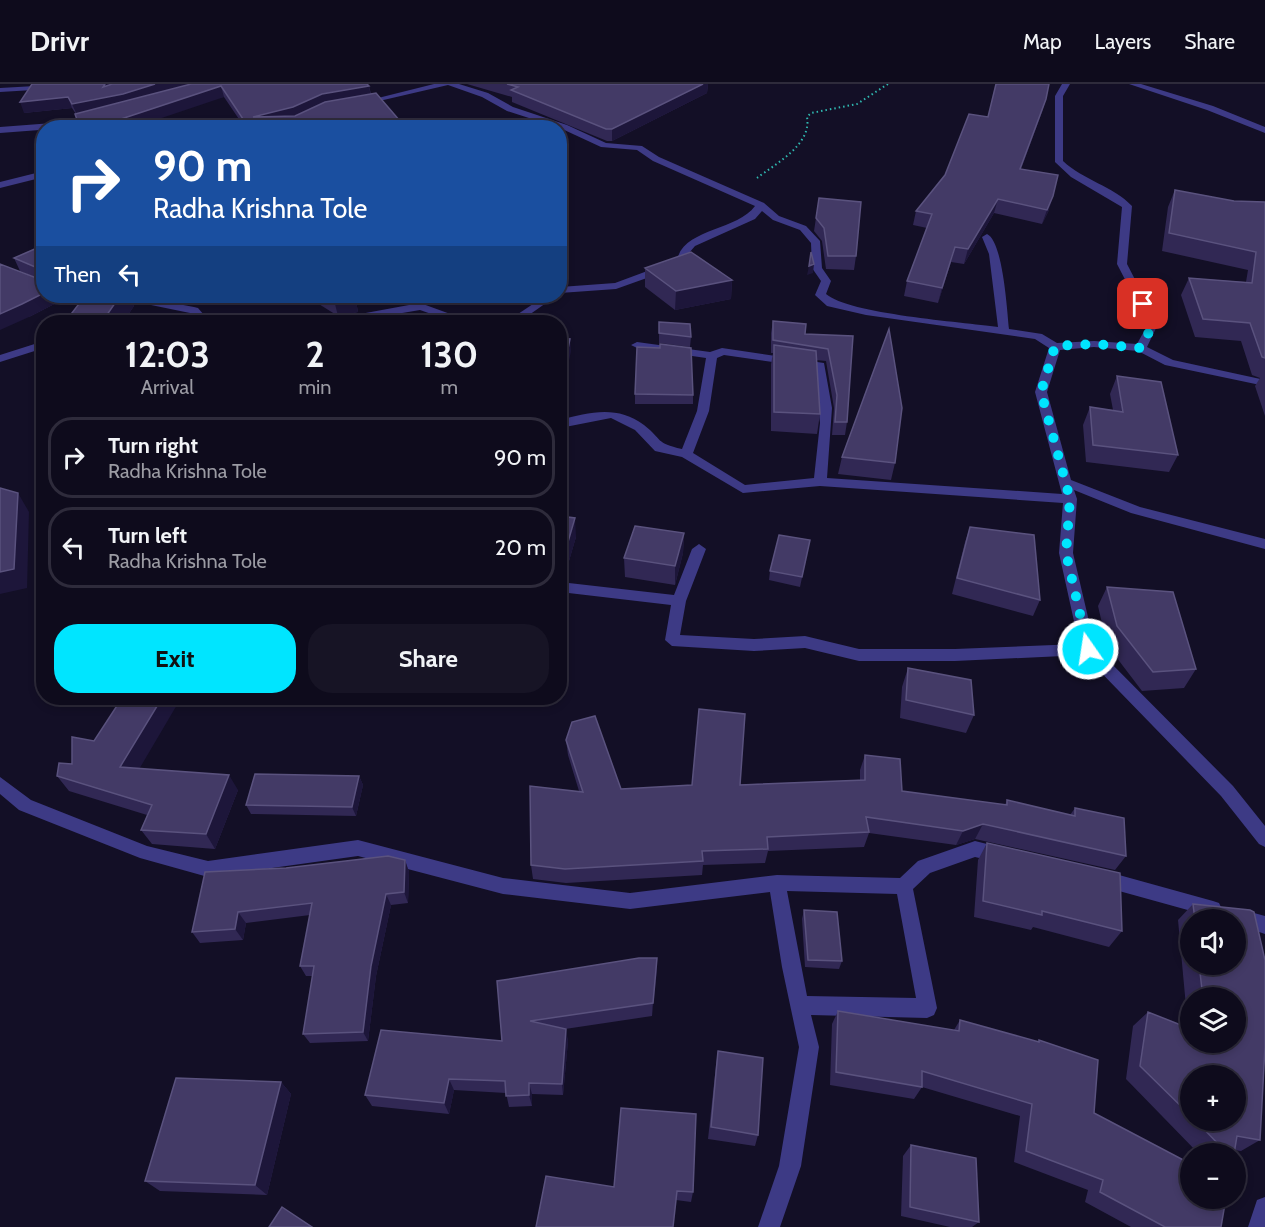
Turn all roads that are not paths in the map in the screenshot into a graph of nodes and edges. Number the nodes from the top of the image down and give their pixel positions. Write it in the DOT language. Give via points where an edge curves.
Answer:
graph roads {
  1 [pos="444,84"];
  2 [pos="451,84"];
  3 [pos="1066,84"];
  4 [pos="1133,84"];
  5 [pos="61,86"];
  6 [pos="0,90"];
  7 [pos="348,105"];
  8 [pos="107,117"];
  9 [pos="1265,117"];
  10 [pos="92,120"];
  11 [pos="543,120"];
  12 [pos="1253,125"];
  13 [pos="36,127"];
  14 [pos="567,128"];
  15 [pos="0,130"];
  16 [pos="1265,130"];
  17 [pos="36,176"];
  18 [pos="0,185"];
  19 [pos="761,205"];
  20 [pos="987,237"];
  21 [pos="567,290"];
  22 [pos="91,303"];
  23 [pos="170,303"];
  24 [pos="410,303"];
  25 [pos="541,303"];
  26 [pos="419,307"];
  27 [pos="83,310"];
  28 [pos="199,315"];
  29 [pos="373,315"];
  30 [pos="442,315"];
  31 [pos="523,315"];
  32 [pos="1004,331"];
  33 [pos="637,345"];
  34 [pos="1055,346"];
  35 [pos="36,347"];
  36 [pos="1141,348"];
  37 [pos="712,356"];
  38 [pos="0,359"];
  39 [pos="1265,384"];
  40 [pos="567,422"];
  41 [pos="686,454"];
  42 [pos="820,482"];
  43 [pos="1065,482"];
  44 [pos="1070,499"];
  45 [pos="1265,544"];
  46 [pos="699,549"];
  47 [pos="567,588"];
  48 [pos="678,601"];
  49 [pos="1088,649"];
  50 [pos="0,783"];
  51 [pos="1265,839"];
  52 [pos="1017,858"];
  53 [pos="1089,876"];
  54 [pos="777,883"];
  55 [pos="904,886"];
  56 [pos="1265,925"];
  57 [pos="800,1005"];
  58 [pos="1265,1208"];
  59 [pos="769,1227"];
  60 [pos="1259,1227"];
  1 -- 7 [label="street"];
  2 -- 11 [label="street"];
  3 -- 36 [label="street" via="1059,96 1059,162 1069,173 1114,195 1127,206 1122,264 1153,324"];
  4 -- 12 [label="street"];
  5 -- 6 [label="street"];
  8 -- 10 [label="street"];
  9 -- 12 [label="street"];
  12 -- 16 [label="street"];
  13 -- 15 [label="street"];
  14 -- 19 [label="street" via="604,145 639,148"];
  17 -- 18 [label="street"];
  19 -- 21 [label="street" via="752,217 691,244 682,262 616,286"];
  19 -- 32 [label="street" via="776,218 803,228 816,243 817,268 826,281 820,295 831,304 894,317"];
  20 -- 32 [label="street" via="994,254"];
  22 -- 27 [label="street"];
  23 -- 28 [label="street"];
  24 -- 26 [label="street"];
  25 -- 31 [label="street"];
  26 -- 29 [label="street"];
  26 -- 30 [label="street"];
  32 -- 34 [label="street" via="1038,336"];
  33 -- 37 [label="street"];
  34 -- 36 [label="street"];
  34 -- 43 [label="street" via="1041,392"];
  35 -- 38 [label="street"];
  36 -- 39 [label="street" via="1169,363"];
  37 -- 41 [label="street" via="703,411"];
  37 -- 42 [label="street" via="722,351 820,364 826,388 826,452"];
  40 -- 41 [label="street" via="613,414 639,427 658,447"];
  41 -- 42 [label="street" via="742,489"];
  42 -- 44 [label="street"];
  43 -- 44 [label="street"];
  43 -- 45 [label="street" via="1136,510"];
  44 -- 49 [label="street" via="1066,553"];
  46 -- 48 [label="street"];
  47 -- 48 [label="street"];
  48 -- 49 [label="street" via="672,640 754,645 805,642 859,655"];
  49 -- 51 [label="street" via="1227,791"];
  50 -- 54 [label="street" via="25,805 146,853 208,869 358,848 503,886 630,901"];
  52 -- 55 [label="street" via="975,849 924,867"];
  53 -- 56 [label="street" via="1122,882"];
  54 -- 55 [label="street"];
  54 -- 57 [label="street"];
  55 -- 57 [label="street" via="927,1008"];
  57 -- 59 [label="street" via="809,1047 790,1166"];
  58 -- 60 [label="street"];
}
